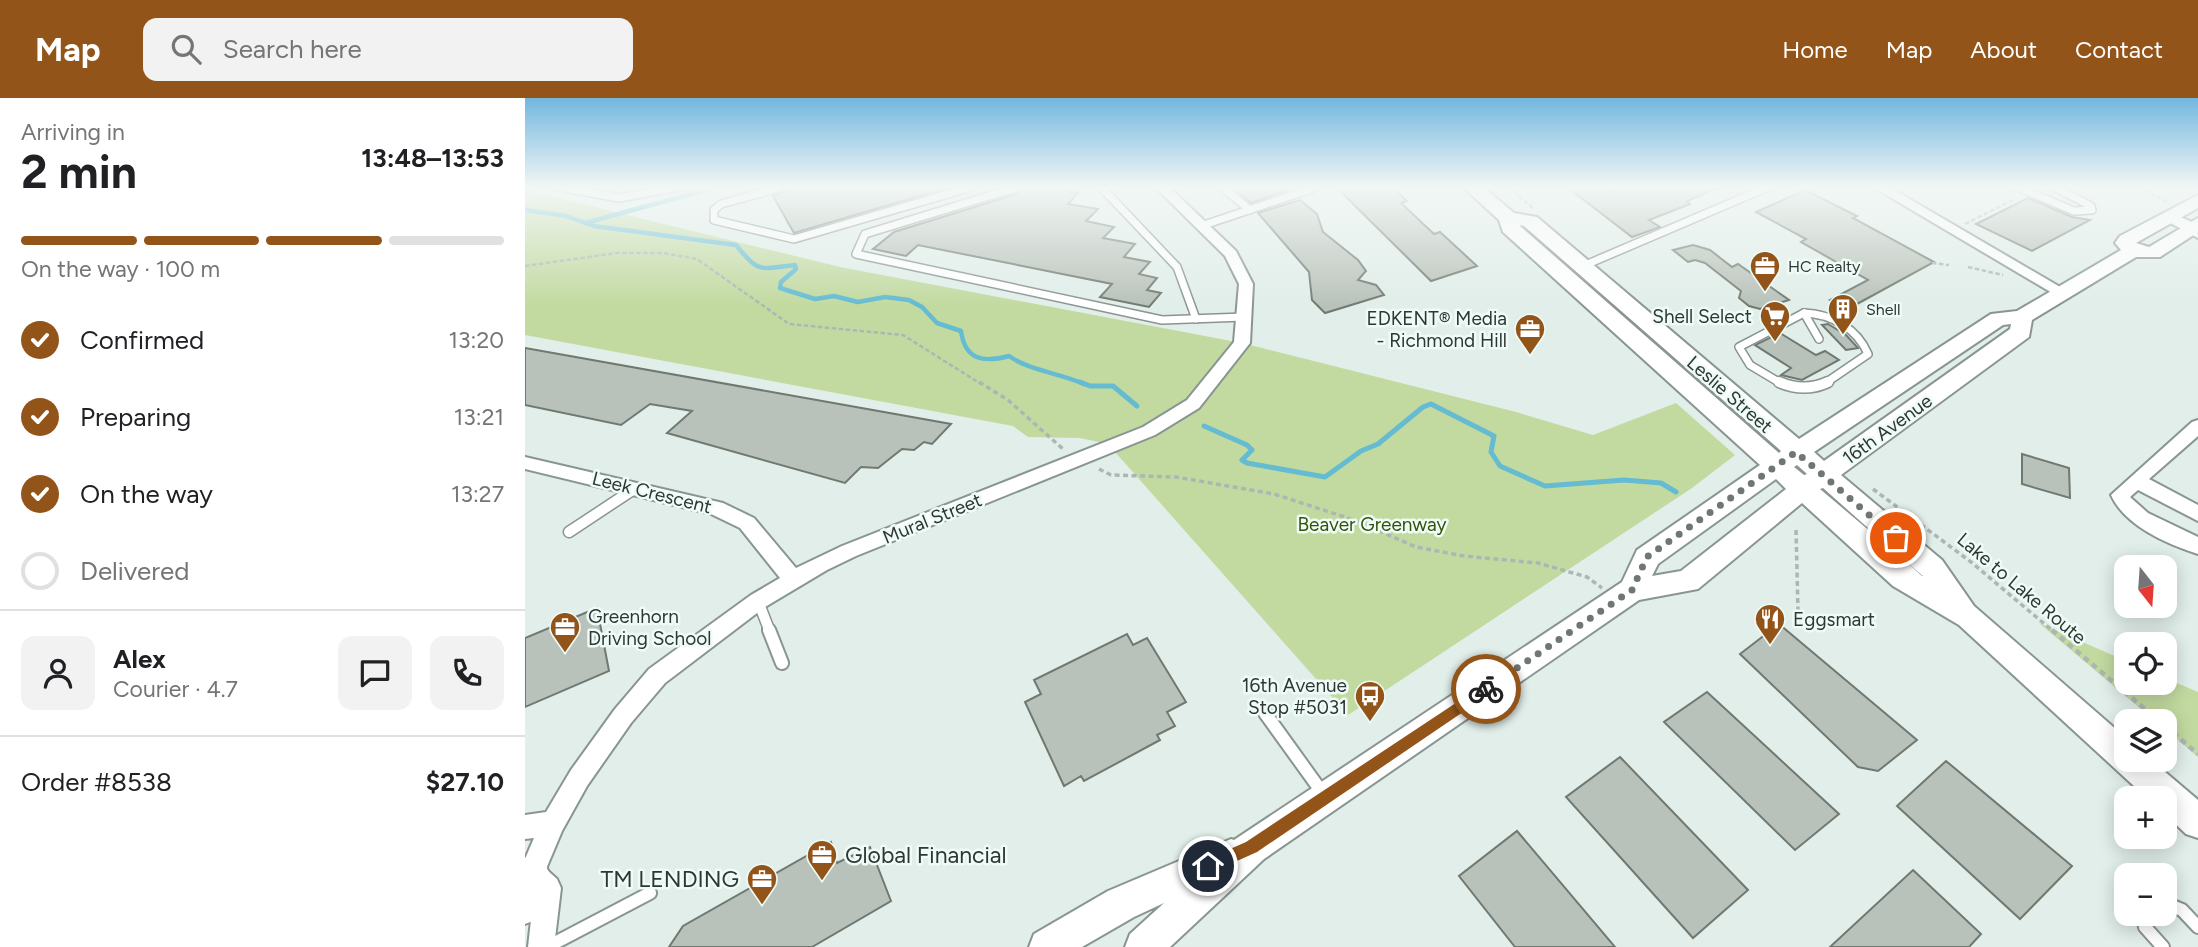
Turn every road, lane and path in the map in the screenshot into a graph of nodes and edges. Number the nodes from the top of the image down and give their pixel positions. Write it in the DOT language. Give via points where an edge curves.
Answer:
graph roads {
  1 [pos="1201,226"];
  2 [pos="743,227"];
  3 [pos="836,227"];
  4 [pos="889,227"];
  5 [pos="1139,227"];
  6 [pos="1510,227"];
  7 [pos="1537,227"];
  8 [pos="1676,227"];
  9 [pos="1948,227"];
  10 [pos="2146,227"];
  11 [pos="2197,228"];
  12 [pos="2133,251"];
  13 [pos="1932,263"];
  14 [pos="1949,265"];
  15 [pos="525,266"];
  16 [pos="1583,266"];
  17 [pos="1968,267"];
  18 [pos="2012,277"];
  19 [pos="2064,294"];
  20 [pos="1804,313"];
  21 [pos="1244,317"];
  22 [pos="2022,317"];
  23 [pos="1196,319"];
  24 [pos="1819,339"];
  25 [pos="2198,426"];
  26 [pos="1065,450"];
  27 [pos="1787,459"];
  28 [pos="525,463"];
  29 [pos="1099,469"];
  30 [pos="2137,481"];
  31 [pos="1812,482"];
  32 [pos="1870,486"];
  33 [pos="634,489"];
  34 [pos="2198,514"];
  35 [pos="1796,530"];
  36 [pos="569,532"];
  37 [pos="2198,547"];
  38 [pos="793,579"];
  39 [pos="1625,595"];
  40 [pos="758,601"];
  41 [pos="1798,611"];
  42 [pos="782,663"];
  43 [pos="2145,709"];
  44 [pos="1265,713"];
  45 [pos="2177,736"];
  46 [pos="2114,747"];
  47 [pos="2198,754"];
  48 [pos="2142,772"];
  49 [pos="1325,798"];
  50 [pos="2198,822"];
  51 [pos="553,823"];
  52 [pos="525,827"];
  53 [pos="1252,847"];
  54 [pos="527,886"];
  55 [pos="650,892"];
  56 [pos="2177,908"];
  57 [pos="1091,921"];
  58 [pos="2145,926"];
  59 [pos="2198,926"];
  60 [pos="541,947"];
  61 [pos="547,947"];
  62 [pos="1047,947"];
  63 [pos="1063,947"];
  64 [pos="1143,947"];
  65 [pos="2163,947"];
  1 -- 21 [label="street, Mural Street" via="1231,254 1246,284"];
  2 -- 3 [label="lane" via="794,239"];
  4 -- 23 [label="lane" via="865,234 856,254 1162,320"];
  5 -- 23 [label="lane" via="1177,267"];
  6 -- 27 [label="main road, Leslie Street"];
  7 -- 16 [label="main road, Leslie Street"];
  8 -- 16 [label="lane"];
  9 -- 19 [label="street"];
  10 -- 12 [label="main road, 16th Avenue" via="2125,242"];
  11 -- 12 [label="main road, 16th Avenue" via="2154,253"];
  12 -- 19 [label="main road, 16th Avenue"];
  13 -- 14 [label="path"];
  15 -- 26 [label="path" via="617,253 697,259 789,324 903,335 1007,400"];
  16 -- 27 [label="main road, Leslie Street"];
  17 -- 18 [label="path"];
  19 -- 22 [label="main road, 16th Avenue"];
  20 -- 20 [label="lane" via="1739,347 1746,364 1785,387 1808,391 1868,354 1839,321 1817,312"];
  20 -- 24 [label="lane"];
  21 -- 23 [label="lane"];
  21 -- 38 [label="street, Mural Street" via="1242,343 1193,404 1149,431 849,551"];
  22 -- 27 [label="main road, 16th Avenue" via="1998,319"];
  22 -- 31 [label="main road, 16th Avenue" via="2021,332"];
  25 -- 30 [label="street"];
  27 -- 31 [label="main road, Leslie Street"];
  27 -- 39 [label="main road, 16th Avenue" via="1647,557"];
  28 -- 33 [label="street, Leek Crescent"];
  29 -- 39 [label="path" via="1111,475 1176,477 1274,494 1355,520 1416,547 1538,563 1587,577"];
  30 -- 34 [label="street"];
  30 -- 37 [label="street" via="2120,495 2121,502 2137,516"];
  31 -- 39 [label="main road, 16th Avenue" via="1688,581"];
  31 -- 46 [label="main road, Leslie Street" via="1903,578 1969,617"];
  32 -- 43 [label="path, Lake to Lake Route" via="1971,562"];
  33 -- 36 [label="lane"];
  33 -- 38 [label="street, Leek Crescent" via="716,508 747,523"];
  35 -- 41 [label="path"];
  38 -- 40 [label="street, Mural Street"];
  39 -- 49 [label="main road, 16th Avenue"];
  40 -- 42 [label="lane"];
  40 -- 51 [label="street, Mural Street" via="657,676 579,778"];
  44 -- 49 [label="lane"];
  45 -- 47 [label="path"];
  48 -- 50 [label="main road, Leslie Street"];
  49 -- 53 [label="main road, 16th Avenue"];
  51 -- 52 [label="street"];
  51 -- 54 [label="street, Mural Street"];
  53 -- 57 [label="main road, 16th Avenue"];
  53 -- 64 [label="main road, 16th Avenue"];
  54 -- 60 [label="street, Mural Street" via="548,888"];
  55 -- 61 [label="lane"];
  56 -- 59 [label="lane"];
  57 -- 62 [label="main road, 16th Avenue"];
  57 -- 63 [label="main road"];
  58 -- 65 [label="lane"];
}
